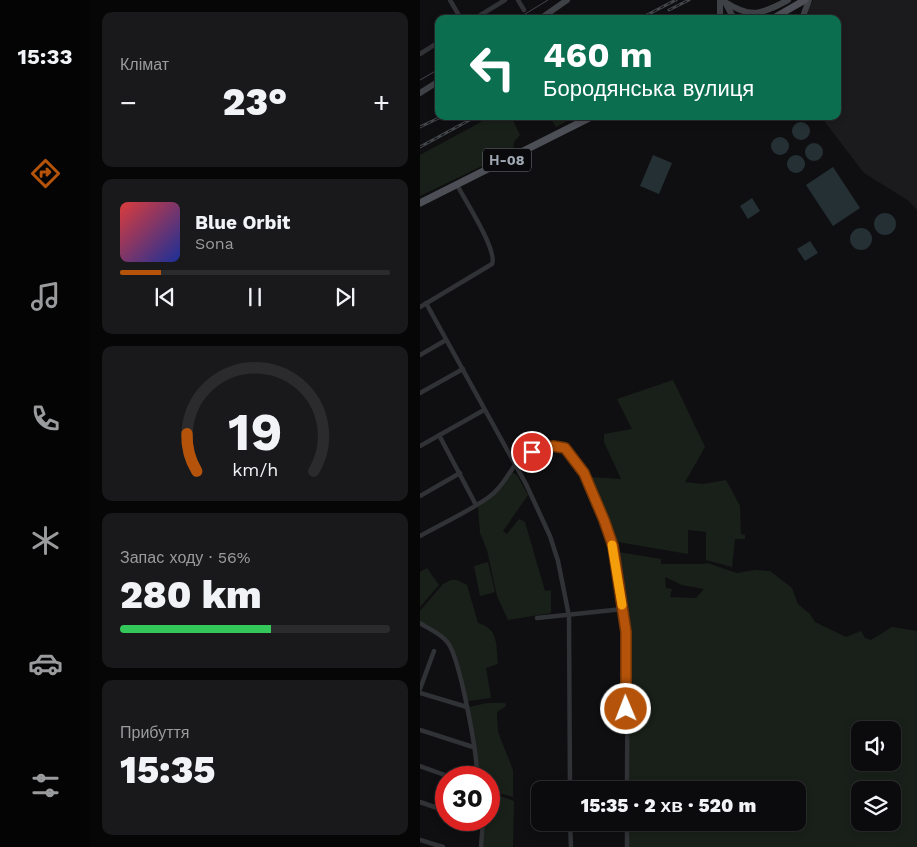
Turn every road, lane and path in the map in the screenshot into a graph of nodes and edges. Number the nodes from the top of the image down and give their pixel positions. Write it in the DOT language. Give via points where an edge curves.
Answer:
graph roads {
  1 [pos="450,0"];
  2 [pos="505,0"];
  3 [pos="518,0"];
  4 [pos="567,0"];
  5 [pos="788,0"];
  6 [pos="805,0"];
  7 [pos="809,0"];
  8 [pos="723,1"];
  9 [pos="524,10"];
  10 [pos="459,15"];
  11 [pos="481,15"];
  12 [pos="546,15"];
  13 [pos="721,15"];
  14 [pos="732,15"];
  15 [pos="779,15"];
  16 [pos="803,15"];
  17 [pos="435,45"];
  18 [pos="420,54"];
  19 [pos="435,84"];
  20 [pos="420,93"];
  21 [pos="585,120"];
  22 [pos="457,185"];
  23 [pos="420,203"];
  24 [pos="426,303"];
  25 [pos="420,306"];
  26 [pos="446,340"];
  27 [pos="420,355"];
  28 [pos="463,369"];
  29 [pos="420,393"];
  30 [pos="484,410"];
  31 [pos="439,435"];
  32 [pos="420,446"];
  33 [pos="514,465"];
  34 [pos="460,473"];
  35 [pos="420,496"];
  36 [pos="476,505"];
  37 [pos="420,536"];
  38 [pos="623,609"];
  39 [pos="569,616"];
  40 [pos="538,618"];
  41 [pos="420,623"];
  42 [pos="434,651"];
  43 [pos="420,689"];
  44 [pos="420,693"];
  45 [pos="467,707"];
  46 [pos="420,730"];
  47 [pos="473,747"];
  48 [pos="420,766"];
  49 [pos="475,766"];
  50 [pos="435,771"];
  51 [pos="570,781"];
  52 [pos="626,781"];
  53 [pos="420,802"];
  54 [pos="435,807"];
  55 [pos="482,831"];
  56 [pos="570,831"];
  57 [pos="626,831"];
  58 [pos="420,840"];
  59 [pos="443,847"];
  60 [pos="481,847"];
  61 [pos="571,847"];
  62 [pos="627,847"];
  1 -- 10 [label="street"];
  2 -- 11 [label="street"];
  3 -- 9 [label="street"];
  4 -- 12 [label="main road"];
  5 -- 8 [label="main road" via="754,14"];
  6 -- 15 [label="main road"];
  7 -- 16 [label="main road"];
  8 -- 13 [label="main road"];
  8 -- 14 [label="main road"];
  17 -- 18 [label="street"];
  19 -- 20 [label="main road"];
  21 -- 22 [label="main road, Н-08"];
  22 -- 23 [label="main road, Н-08"];
  22 -- 24 [label="street" via="491,249 494,261"];
  24 -- 25 [label="street"];
  24 -- 26 [label="street"];
  26 -- 27 [label="street"];
  26 -- 28 [label="street"];
  28 -- 29 [label="street"];
  28 -- 30 [label="street"];
  30 -- 31 [label="street"];
  30 -- 33 [label="street"];
  31 -- 32 [label="street"];
  31 -- 34 [label="street"];
  33 -- 36 [label="street" via="491,496"];
  33 -- 38 [label="street" via="523,455 550,446 565,448 579,464 592,488 613,546"];
  33 -- 39 [label="street" via="550,536"];
  34 -- 35 [label="street"];
  34 -- 36 [label="street"];
  36 -- 37 [label="street"];
  38 -- 39 [label="street"];
  38 -- 52 [label="street" via="626,632"];
  39 -- 40 [label="street"];
  39 -- 51 [label="street"];
  41 -- 45 [label="street" via="449,644"];
  42 -- 43 [label="street"];
  44 -- 45 [label="street"];
  45 -- 47 [label="street"];
  46 -- 47 [label="street"];
  47 -- 49 [label="street"];
  48 -- 50 [label="street"];
  53 -- 54 [label="street"];
  55 -- 60 [label="street"];
  56 -- 61 [label="street"];
  57 -- 62 [label="street"];
  58 -- 59 [label="street"];
}
